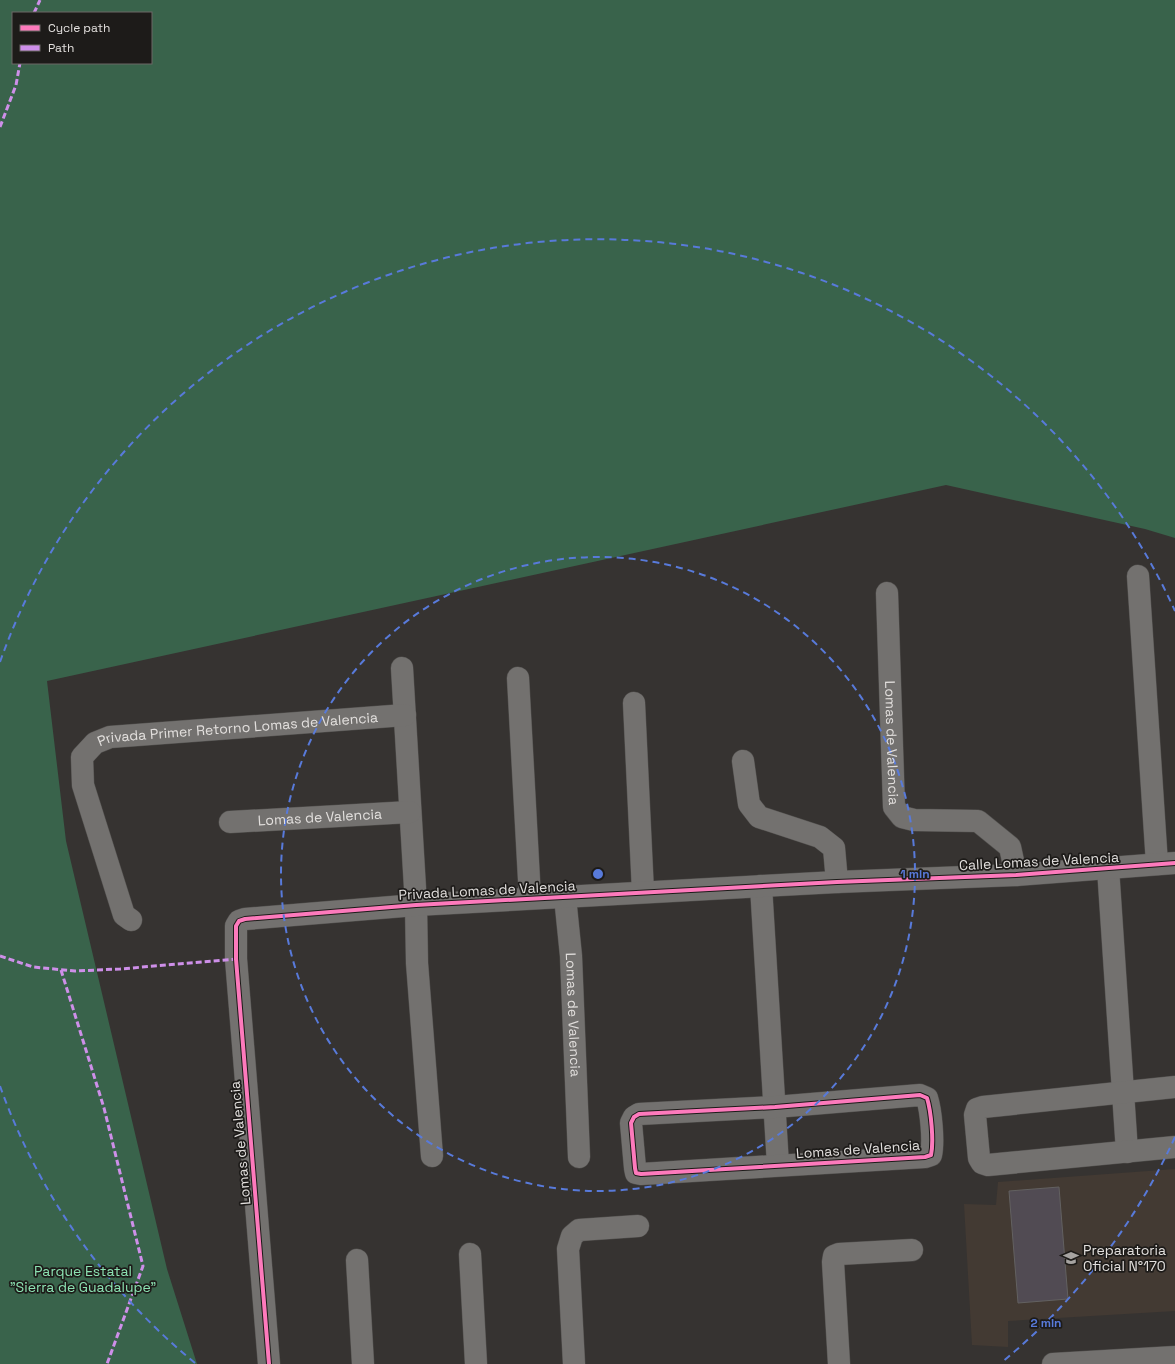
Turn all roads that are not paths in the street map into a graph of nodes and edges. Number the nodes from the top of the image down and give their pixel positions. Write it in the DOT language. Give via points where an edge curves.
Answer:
graph roads {
  1 [pos="1138,576"];
  2 [pos="887,593"];
  3 [pos="402,668"];
  4 [pos="518,678"];
  5 [pos="634,703"];
  6 [pos="405,715"];
  7 [pos="743,761"];
  8 [pos="410,812"];
  9 [pos="230,822"];
  10 [pos="1166,864"];
  11 [pos="1108,868"];
  12 [pos="1016,874"];
  13 [pos="837,882"];
  14 [pos="761,886"];
  15 [pos="643,892"];
  16 [pos="565,897"];
  17 [pos="530,898"];
  18 [pos="416,905"];
  19 [pos="131,920"];
  20 [pos="239,921"];
  21 [pos="1175,1087"];
  22 [pos="1123,1092"];
  23 [pos="775,1107"];
  24 [pos="1175,1147"];
  25 [pos="1127,1152"];
  26 [pos="432,1156"];
  27 [pos="579,1157"];
  28 [pos="778,1165"];
  29 [pos="638,1226"];
  30 [pos="912,1250"];
  31 [pos="470,1254"];
  32 [pos="356,1260"];
  33 [pos="1175,1357"];
  34 [pos="269,1364"];
  35 [pos="363,1364"];
  36 [pos="476,1364"];
  37 [pos="574,1364"];
  38 [pos="839,1364"];
  39 [pos="1053,1364"];
  1 -- 10 [label="street"];
  2 -- 12 [label="street, Lomas de Valencia" via="894,807 902,817 914,820 978,821 1010,847"];
  3 -- 6 [label="street, Privada Lomas de Valencia"];
  4 -- 17 [label="street"];
  5 -- 15 [label="street"];
  6 -- 8 [label="street, Privada Lomas de Valencia"];
  6 -- 19 [label="street, Privada Primer Retorno Lomas de Valencia" via="110,737 94,743 82,757 83,785 124,915"];
  7 -- 13 [label="street" via="750,804 759,817 820,837 834,848"];
  8 -- 9 [label="street, Lomas de Valencia"];
  8 -- 18 [label="street, Privada Lomas de Valencia"];
  10 -- 11 [label="street, Calle Lomas de Valencia"];
  11 -- 12 [label="street, Calle Lomas de Valencia"];
  11 -- 22 [label="street"];
  12 -- 13 [label="street, Calle Lomas de Valencia"];
  13 -- 14 [label="street, Calle Lomas de Valencia"];
  14 -- 15 [label="street, Privada Lomas de Valencia"];
  14 -- 23 [label="street, Lomas de Valencia"];
  15 -- 16 [label="street, Privada Lomas de Valencia"];
  16 -- 17 [label="street, Privada Lomas de Valencia"];
  16 -- 27 [label="street, Lomas de Valencia" via="571,956"];
  17 -- 18 [label="street, Privada Lomas de Valencia"];
  18 -- 20 [label="street, Privada Lomas de Valencia" via="245,918"];
  18 -- 26 [label="street" via="417,963"];
  20 -- 34 [label="street, Lomas de Valencia" via="236,926 236,959"];
  21 -- 22 [label="street"];
  22 -- 25 [label="street"];
  22 -- 25 [label="street" via="982,1106 977,1109 975,1115 979,1158 982,1163 988,1165"];
  23 -- 28 [label="street, Lomas de Valencia"];
  23 -- 28 [label="street, Lomas de Valencia" via="639,1114 631,1123 636,1173"];
  23 -- 28 [label="street, Lomas de Valencia" via="920,1095 926,1098 929,1106 933,1148 931,1155 924,1157"];
  24 -- 25 [label="street"];
  29 -- 37 [label="street" via="579,1230 572,1236 568,1249"];
  30 -- 38 [label="street" via="834,1256"];
  31 -- 36 [label="street"];
  32 -- 35 [label="street"];
  33 -- 39 [label="street"];
}
